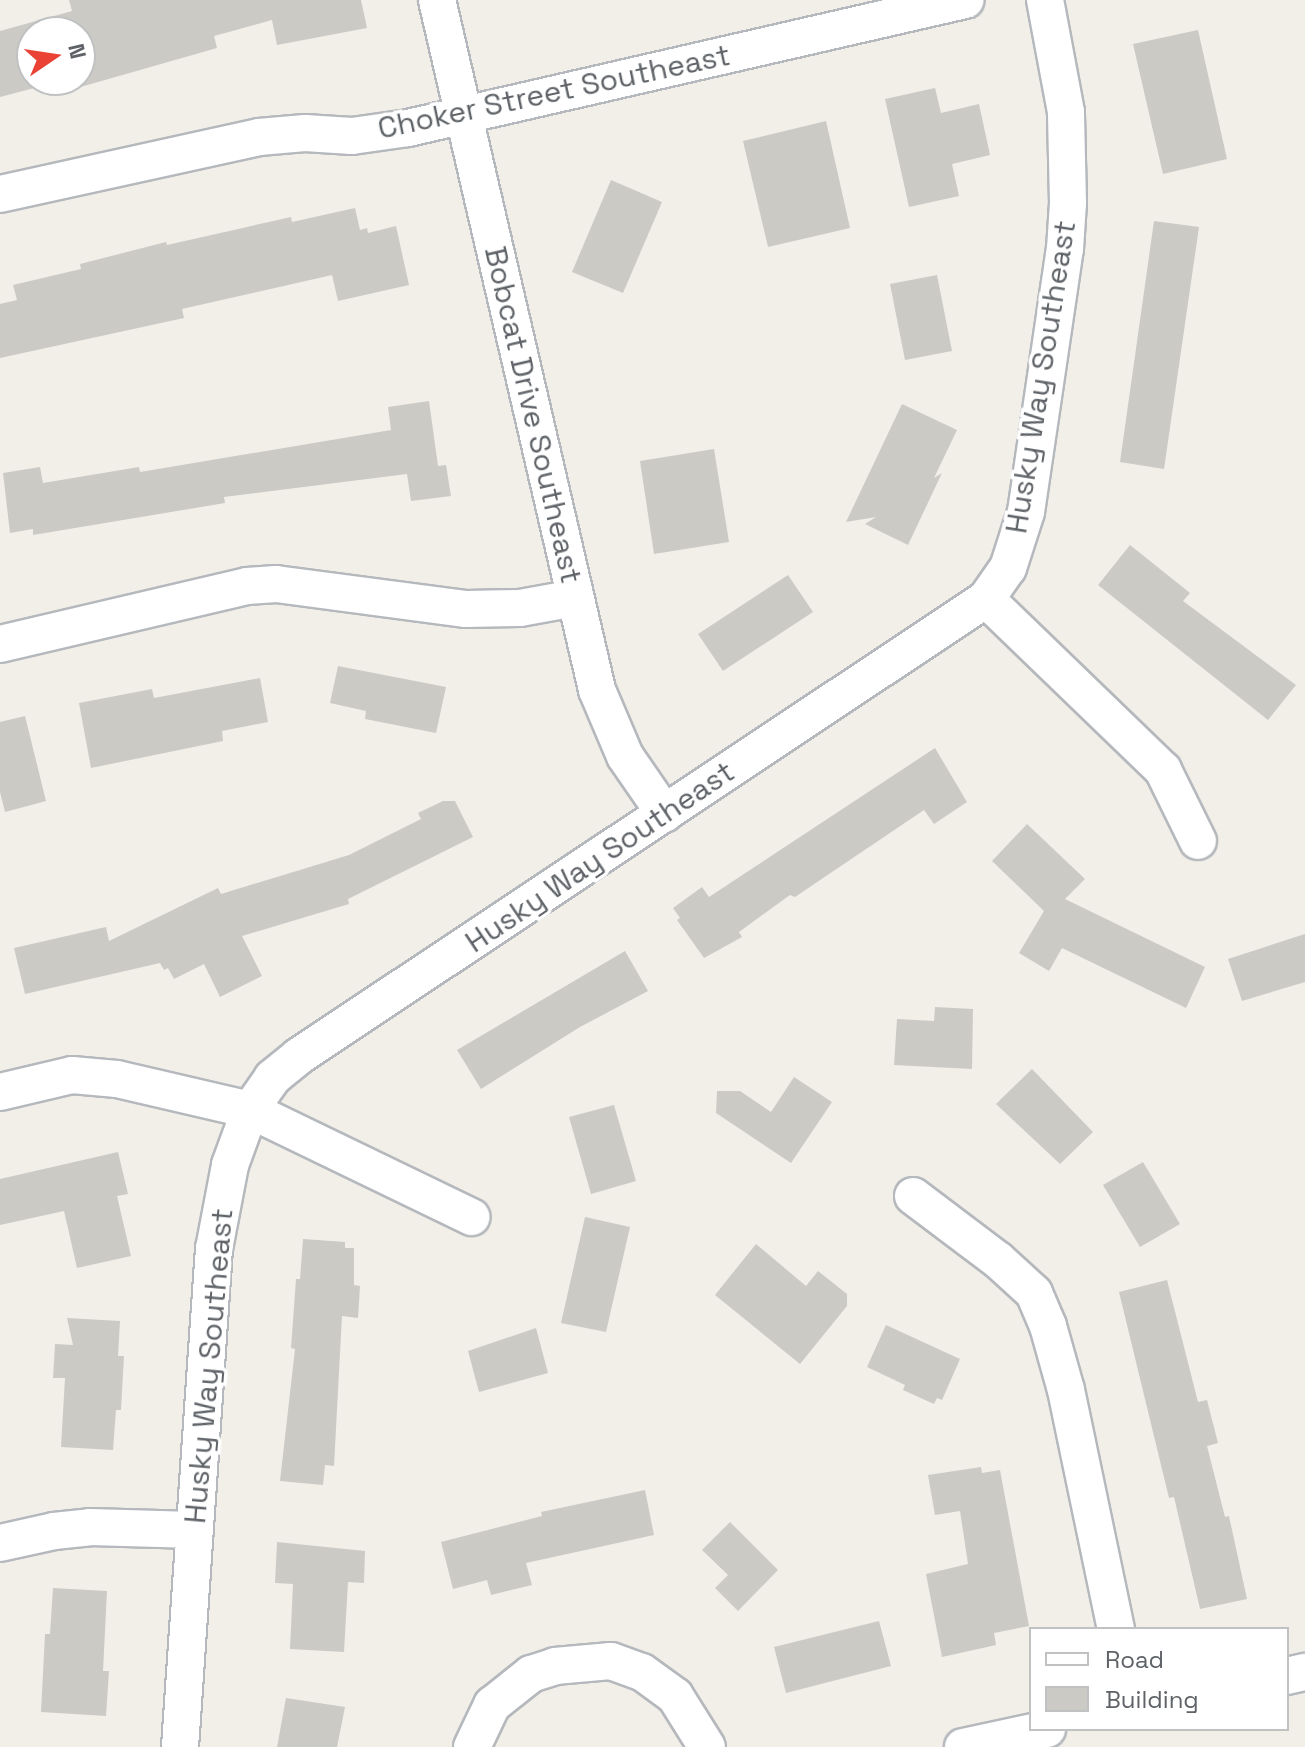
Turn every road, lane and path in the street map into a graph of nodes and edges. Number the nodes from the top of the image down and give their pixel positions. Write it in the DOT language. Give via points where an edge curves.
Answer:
graph roads {
  1 [pos="437,0"];
  2 [pos="965,0"];
  3 [pos="1045,0"];
  4 [pos="463,115"];
  5 [pos="0,194"];
  6 [pos="575,598"];
  7 [pos="986,599"];
  8 [pos="0,644"];
  9 [pos="665,814"];
  10 [pos="1198,841"];
  11 [pos="0,1092"];
  12 [pos="250,1110"];
  13 [pos="913,1196"];
  14 [pos="471,1217"];
  15 [pos="194,1530"];
  16 [pos="0,1543"];
  17 [pos="1116,1627"];
  18 [pos="1038,1731"];
  19 [pos="180,1747"];
  20 [pos="472,1747"];
  21 [pos="707,1747"];
  22 [pos="963,1747"];
  1 -- 4 [label="street, Bobcat Drive Southeast"];
  2 -- 4 [label="street, Choker Street Southeast"];
  3 -- 7 [label="street, Husky Way Southeast" via="1066,112 1065,249 1026,512 1008,568"];
  4 -- 5 [label="street, Choker Street Southeast" via="352,136 259,137"];
  4 -- 6 [label="street, Bobcat Drive Southeast"];
  6 -- 8 [label="street" via="520,608 466,609 276,584 247,586"];
  6 -- 9 [label="street, Bobcat Drive Southeast" via="609,723"];
  7 -- 9 [label="street, Husky Way Southeast"];
  7 -- 10 [label="street" via="1163,770"];
  9 -- 12 [label="street, Husky Way Southeast" via="299,1056 272,1078"];
  11 -- 12 [label="street" via="72,1075 117,1079"];
  12 -- 14 [label="street"];
  12 -- 15 [label="street, Husky Way Southeast" via="230,1165 214,1249"];
  13 -- 17 [label="street" via="1034,1293 1066,1390"];
  15 -- 16 [label="street" via="90,1527"];
  15 -- 19 [label="street, Husky Way Southeast"];
  18 -- 22 [label="street"];
  20 -- 21 [label="street" via="492,1705 531,1674 555,1666 611,1661 642,1672 675,1696"];
}
